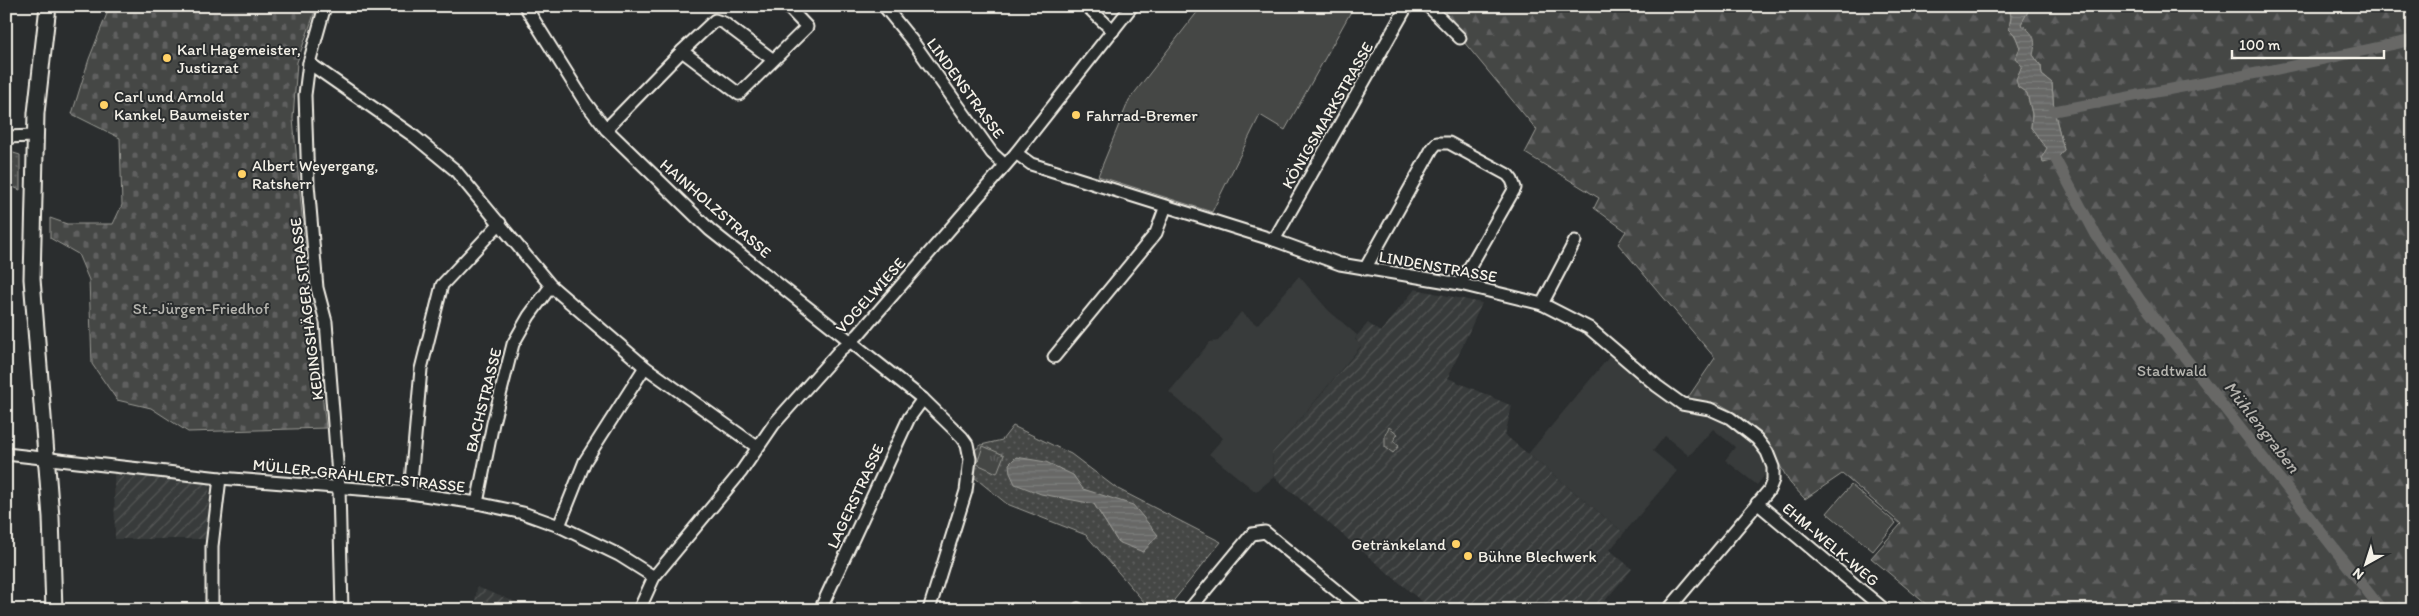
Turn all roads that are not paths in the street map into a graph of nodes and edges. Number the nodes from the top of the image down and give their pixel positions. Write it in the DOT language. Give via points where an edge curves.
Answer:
graph roads {
  1 [pos="48,6"];
  2 [pos="325,6"];
  3 [pos="525,6"];
  4 [pos="787,6"];
  5 [pos="884,6"];
  6 [pos="1087,6"];
  7 [pos="1132,6"];
  8 [pos="1407,6"];
  9 [pos="1428,6"];
  10 [pos="1113,31"];
  11 [pos="1460,38"];
  12 [pos="682,51"];
  13 [pos="772,60"];
  14 [pos="309,63"];
  15 [pos="606,129"];
  16 [pos="6,136"];
  17 [pos="34,136"];
  18 [pos="1016,153"];
  19 [pos="1005,165"];
  20 [pos="1166,206"];
  21 [pos="500,223"];
  22 [pos="1274,240"];
  23 [pos="1575,241"];
  24 [pos="1366,269"];
  25 [pos="1460,284"];
  26 [pos="551,286"];
  27 [pos="1542,304"];
  28 [pos="851,342"];
  29 [pos="1054,357"];
  30 [pos="645,366"];
  31 [pos="923,399"];
  32 [pos="756,447"];
  33 [pos="6,454"];
  34 [pos="46,458"];
  35 [pos="220,478"];
  36 [pos="339,488"];
  37 [pos="410,493"];
  38 [pos="477,503"];
  39 [pos="1757,503"];
  40 [pos="559,526"];
  41 [pos="654,577"];
  42 [pos="54,610"];
  43 [pos="212,610"];
  44 [pos="342,610"];
  45 [pos="639,610"];
  46 [pos="820,610"];
  47 [pos="929,610"];
  48 [pos="1188,610"];
  49 [pos="1360,610"];
  50 [pos="1668,610"];
  51 [pos="1884,610"];
  1 -- 17 [label="main road"];
  2 -- 14 [label="street, KEDINGSHÄGER STRASSE"];
  3 -- 15 [label="street, HAINHOLZSTRASSE"];
  4 -- 13 [label="street" via="807,27"];
  5 -- 19 [label="street, LINDENSTRASSE" via="992,153"];
  6 -- 10 [label="street"];
  7 -- 10 [label="street, VOGELWIESE"];
  8 -- 22 [label="street, KÖNIGSMARKSTRASSE"];
  9 -- 11 [label="street"];
  10 -- 18 [label="street, VOGELWIESE"];
  12 -- 13 [label="street" via="715,20"];
  12 -- 13 [label="street" via="739,94"];
  12 -- 15 [label="street"];
  14 -- 21 [label="street" via="361,98 455,170"];
  14 -- 36 [label="street, KEDINGSHÄGER STRASSE" via="305,96 308,184 317,288 326,322"];
  15 -- 28 [label="street, HAINHOLZSTRASSE" via="710,230"];
  16 -- 17 [label="street"];
  17 -- 34 [label="main road" via="32,278"];
  18 -- 19 [label="street, VOGELWIESE"];
  18 -- 20 [label="street, LINDENSTRASSE" via="1031,164"];
  19 -- 28 [label="street, VOGELWIESE"];
  20 -- 22 [label="street, LINDENSTRASSE"];
  20 -- 29 [label="street" via="1156,233"];
  21 -- 26 [label="street"];
  21 -- 37 [label="street" via="442,285 421,369"];
  22 -- 24 [label="street, LINDENSTRASSE" via="1340,264"];
  23 -- 27 [label="street"];
  24 -- 25 [label="street, LINDENSTRASSE"];
  24 -- 25 [label="street" via="1432,149 1437,144 1449,143 1508,175 1515,188"];
  25 -- 27 [label="street, LINDENSTRASSE"];
  26 -- 30 [label="street"];
  26 -- 38 [label="street, BACHSTRASSE" via="513,344"];
  27 -- 39 [label="street, LINDENSTRASSE" via="1589,328 1682,404 1710,409 1730,418 1762,443 1773,467 1773,480"];
  28 -- 31 [label="street, HAINHOLZSTRASSE"];
  28 -- 32 [label="street, VOGELWIESE" via="840,350"];
  30 -- 32 [label="street"];
  30 -- 40 [label="street" via="585,461"];
  31 -- 46 [label="street, LAGERSTRASSE" via="909,418"];
  31 -- 47 [label="street, HAINHOLZSTRASSE" via="962,436 970,459 966,494"];
  32 -- 41 [label="street, VOGELWIESE" via="741,472"];
  33 -- 34 [label="street, MÜLLER-GRÄHLERT-STRASSE"];
  34 -- 35 [label="street, MÜLLER-GRÄHLERT-STRASSE"];
  34 -- 42 [label="main road"];
  35 -- 36 [label="street, MÜLLER-GRÄHLERT-STRASSE"];
  35 -- 43 [label="street" via="212,546"];
  36 -- 37 [label="street, MÜLLER-GRÄHLERT-STRASSE"];
  36 -- 44 [label="street, KEDINGSHÄGER STRASSE"];
  37 -- 38 [label="street, MÜLLER-GRÄHLERT-STRASSE"];
  38 -- 40 [label="street, MÜLLER-GRÄHLERT-STRASSE" via="522,513"];
  39 -- 50 [label="street"];
  39 -- 51 [label="street, EHM-WELK-WEG"];
  40 -- 41 [label="street, MÜLLER-GRÄHLERT-STRASSE" via="619,555"];
  41 -- 45 [label="street, VOGELWIESE"];
  48 -- 49 [label="street" via="1252,534 1259,531 1266,532"];
}
